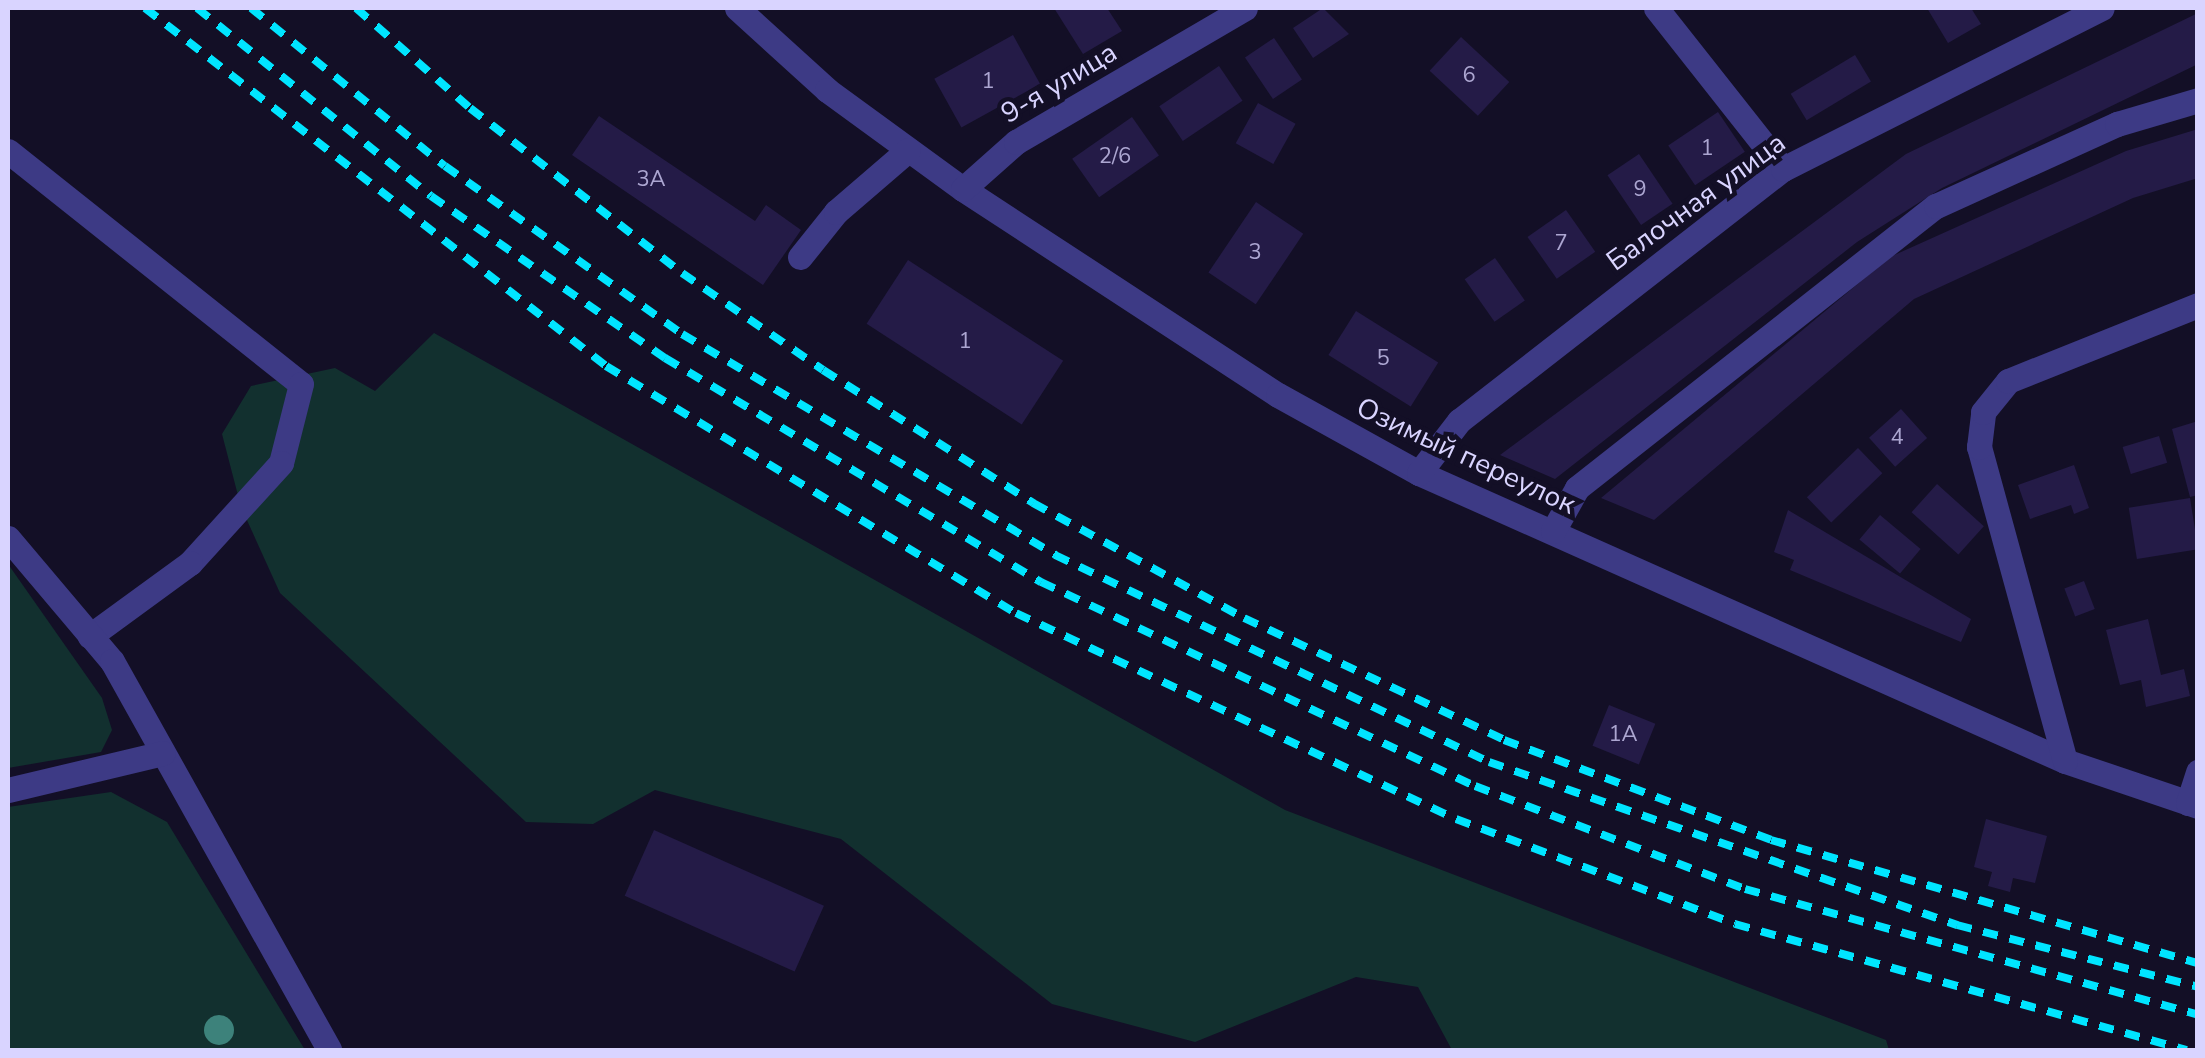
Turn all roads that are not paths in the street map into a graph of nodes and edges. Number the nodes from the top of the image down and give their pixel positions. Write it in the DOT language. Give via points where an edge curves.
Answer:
graph roads {
  1 [pos="737,8"];
  2 [pos="1245,8"];
  3 [pos="1656,8"];
  4 [pos="2102,8"];
  5 [pos="2198,100"];
  6 [pos="908,150"];
  7 [pos="8,152"];
  8 [pos="1783,169"];
  9 [pos="964,189"];
  10 [pos="800,257"];
  11 [pos="2198,305"];
  12 [pos="1419,473"];
  13 [pos="1553,531"];
  14 [pos="8,538"];
  15 [pos="90,636"];
  16 [pos="163,752"];
  17 [pos="2066,761"];
  18 [pos="2198,772"];
  19 [pos="8,790"];
  20 [pos="2193,805"];
  21 [pos="328,1050"];
  1 -- 6 [label="street, Озимый переулок" via="827,90"];
  2 -- 9 [label="street, 9-я улица" via="1016,142"];
  3 -- 8 [label="street"];
  4 -- 8 [label="street, Балочная улица"];
  5 -- 13 [label="street" via="2117,124 1936,206 1577,488"];
  6 -- 9 [label="street, Озимый переулок"];
  6 -- 10 [label="street" via="836,212"];
  7 -- 15 [label="street" via="302,384 281,463 190,563"];
  8 -- 12 [label="street, Балочная улица" via="1460,420"];
  9 -- 12 [label="street, Озимый переулок" via="1278,395"];
  11 -- 17 [label="street" via="2008,381 1983,412 1979,448"];
  12 -- 13 [label="street, Озимый переулок"];
  13 -- 17 [label="street, Озимый переулок"];
  14 -- 15 [label="street"];
  15 -- 16 [label="street"];
  16 -- 19 [label="street"];
  16 -- 21 [label="street"];
  17 -- 20 [label="street, Озимый переулок"];
  18 -- 20 [label="street"];
}
